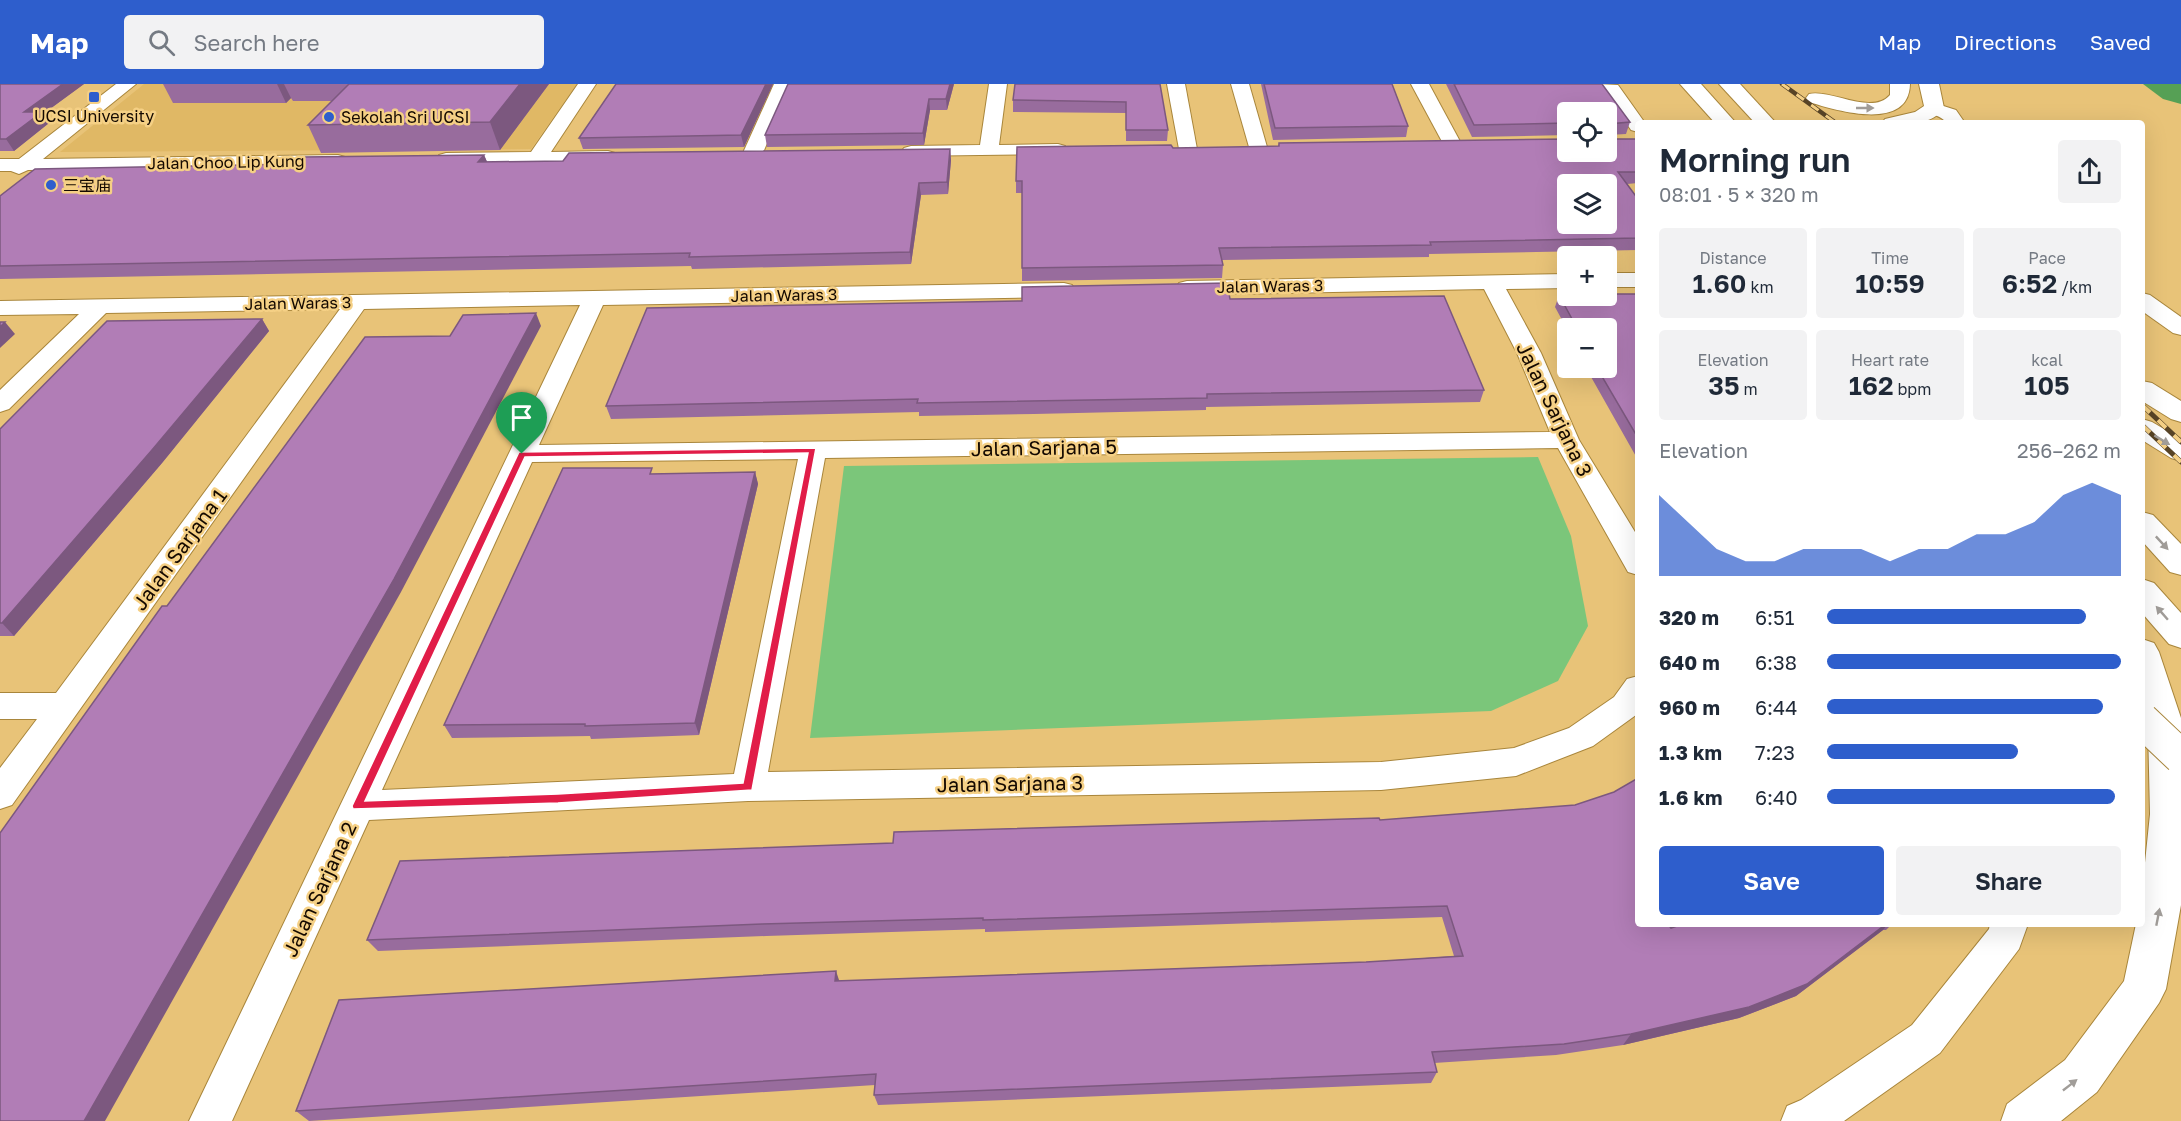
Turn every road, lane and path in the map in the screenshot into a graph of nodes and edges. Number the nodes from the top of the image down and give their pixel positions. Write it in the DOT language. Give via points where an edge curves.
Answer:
graph roads {
  1 [pos="127,84"];
  2 [pos="586,84"];
  3 [pos="783,84"];
  4 [pos="998,84"];
  5 [pos="1176,84"];
  6 [pos="1240,84"];
  7 [pos="1420,84"];
  8 [pos="1605,84"];
  9 [pos="1689,84"];
  10 [pos="1729,84"];
  11 [pos="1801,84"];
  12 [pos="1900,84"];
  13 [pos="1929,84"];
  14 [pos="1816,98"];
  15 [pos="1934,108"];
  16 [pos="1711,114"];
  17 [pos="1763,120"];
  18 [pos="1831,120"];
  19 [pos="1905,120"];
  20 [pos="1954,120"];
  21 [pos="1635,122"];
  22 [pos="1475,144"];
  23 [pos="1431,145"];
  24 [pos="1453,145"];
  25 [pos="1258,147"];
  26 [pos="1282,147"];
  27 [pos="1211,148"];
  28 [pos="1235,148"];
  29 [pos="1166,149"];
  30 [pos="1188,149"];
  31 [pos="1080,150"];
  32 [pos="989,151"];
  33 [pos="897,153"];
  34 [pos="774,154"];
  35 [pos="730,155"];
  36 [pos="752,155"];
  37 [pos="632,156"];
  38 [pos="537,158"];
  39 [pos="424,159"];
  40 [pos="357,160"];
  41 [pos="0,165"];
  42 [pos="23,165"];
  43 [pos="0,183"];
  44 [pos="1617,280"];
  45 [pos="1635,280"];
  46 [pos="1557,281"];
  47 [pos="1491,282"];
  48 [pos="1166,288"];
  49 [pos="1083,289"];
  50 [pos="595,298"];
  51 [pos="357,302"];
  52 [pos="2145,302"];
  53 [pos="100,306"];
  54 [pos="0,308"];
  55 [pos="2181,328"];
  56 [pos="2145,391"];
  57 [pos="0,404"];
  58 [pos="2181,413"];
  59 [pos="2145,430"];
  60 [pos="1566,440"];
  61 [pos="813,450"];
  62 [pos="2181,452"];
  63 [pos="522,454"];
  64 [pos="2145,525"];
  65 [pos="1635,559"];
  66 [pos="2181,564"];
  67 [pos="2145,594"];
  68 [pos="2181,635"];
  69 [pos="2145,662"];
  70 [pos="1635,692"];
  71 [pos="0,706"];
  72 [pos="65,706"];
  73 [pos="2145,723"];
  74 [pos="2181,757"];
  75 [pos="748,787"];
  76 [pos="0,795"];
  77 [pos="357,806"];
  78 [pos="2008,927"];
  79 [pos="210,1121"];
  80 [pos="1802,1121"];
  81 [pos="2024,1121"];
  1 -- 42 [label="street"];
  2 -- 38 [label="street"];
  3 -- 36 [label="street"];
  4 -- 32 [label="street"];
  5 -- 30 [label="street"];
  6 -- 25 [label="street"];
  7 -- 24 [label="street"];
  8 -- 21 [label="street"];
  9 -- 16 [label="highway"];
  10 -- 17 [label="highway"];
  11 -- 14 [label="highway"];
  14 -- 12 [label="highway, one-way" via="1850,108 1884,107 1897,99"];
  13 -- 15 [label="highway"];
  14 -- 18 [label="highway"];
  15 -- 19 [label="highway"];
  15 -- 20 [label="street" via="1950,114"];
  22 -- 24 [label="street"];
  23 -- 24 [label="street"];
  25 -- 26 [label="street"];
  25 -- 28 [label="street"];
  27 -- 30 [label="street"];
  29 -- 30 [label="street"];
  31 -- 32 [label="street"];
  32 -- 33 [label="street"];
  34 -- 36 [label="street"];
  35 -- 36 [label="street"];
  37 -- 38 [label="street"];
  38 -- 39 [label="street"];
  40 -- 42 [label="street, Jalan Choo Lip Kung"];
  41 -- 42 [label="street, Jalan Choo Lip Kung"];
  42 -- 43 [label="street"];
  44 -- 45 [label="street"];
  46 -- 47 [label="street, Jalan Waras 3"];
  47 -- 48 [label="street, Jalan Waras 3"];
  47 -- 60 [label="street, Jalan Sarjana 3" via="1529,352"];
  49 -- 50 [label="street, Jalan Waras 3"];
  50 -- 51 [label="street, Jalan Waras 3"];
  50 -- 63 [label="street, Jalan Sarjana 2"];
  51 -- 53 [label="street, Jalan Waras 3"];
  51 -- 72 [label="street, Jalan Sarjana 1"];
  52 -- 55 [label="street"];
  53 -- 54 [label="street, Jalan Waras 3"];
  53 -- 57 [label="street"];
  56 -- 58 [label="highway"];
  59 -- 62 [label="highway, one-way"];
  60 -- 61 [label="street, Jalan Sarjana 5"];
  60 -- 65 [label="street, Jalan Sarjana 3"];
  61 -- 63 [label="street, Jalan Sarjana 5"];
  61 -- 75 [label="street"];
  63 -- 77 [label="street, Jalan Sarjana 2"];
  64 -- 66 [label="highway, one-way"];
  68 -- 67 [label="highway, one-way"];
  81 -- 69 [label="highway, one-way" via="2081,1076 2144,989 2162,897 2169,814 2166,728"];
  70 -- 75 [label="street, Jalan Sarjana 3" via="1625,706 1581,737 1516,762 1381,776"];
  71 -- 72 [label="street"];
  72 -- 76 [label="street, Jalan Sarjana 1"];
  73 -- 74 [label="highway, bridge"];
  75 -- 77 [label="street, Jalan Sarjana 3"];
  77 -- 79 [label="street, Jalan Sarjana 2"];
  78 -- 80 [label="street" via="2006,936 1926,1040"];
}
